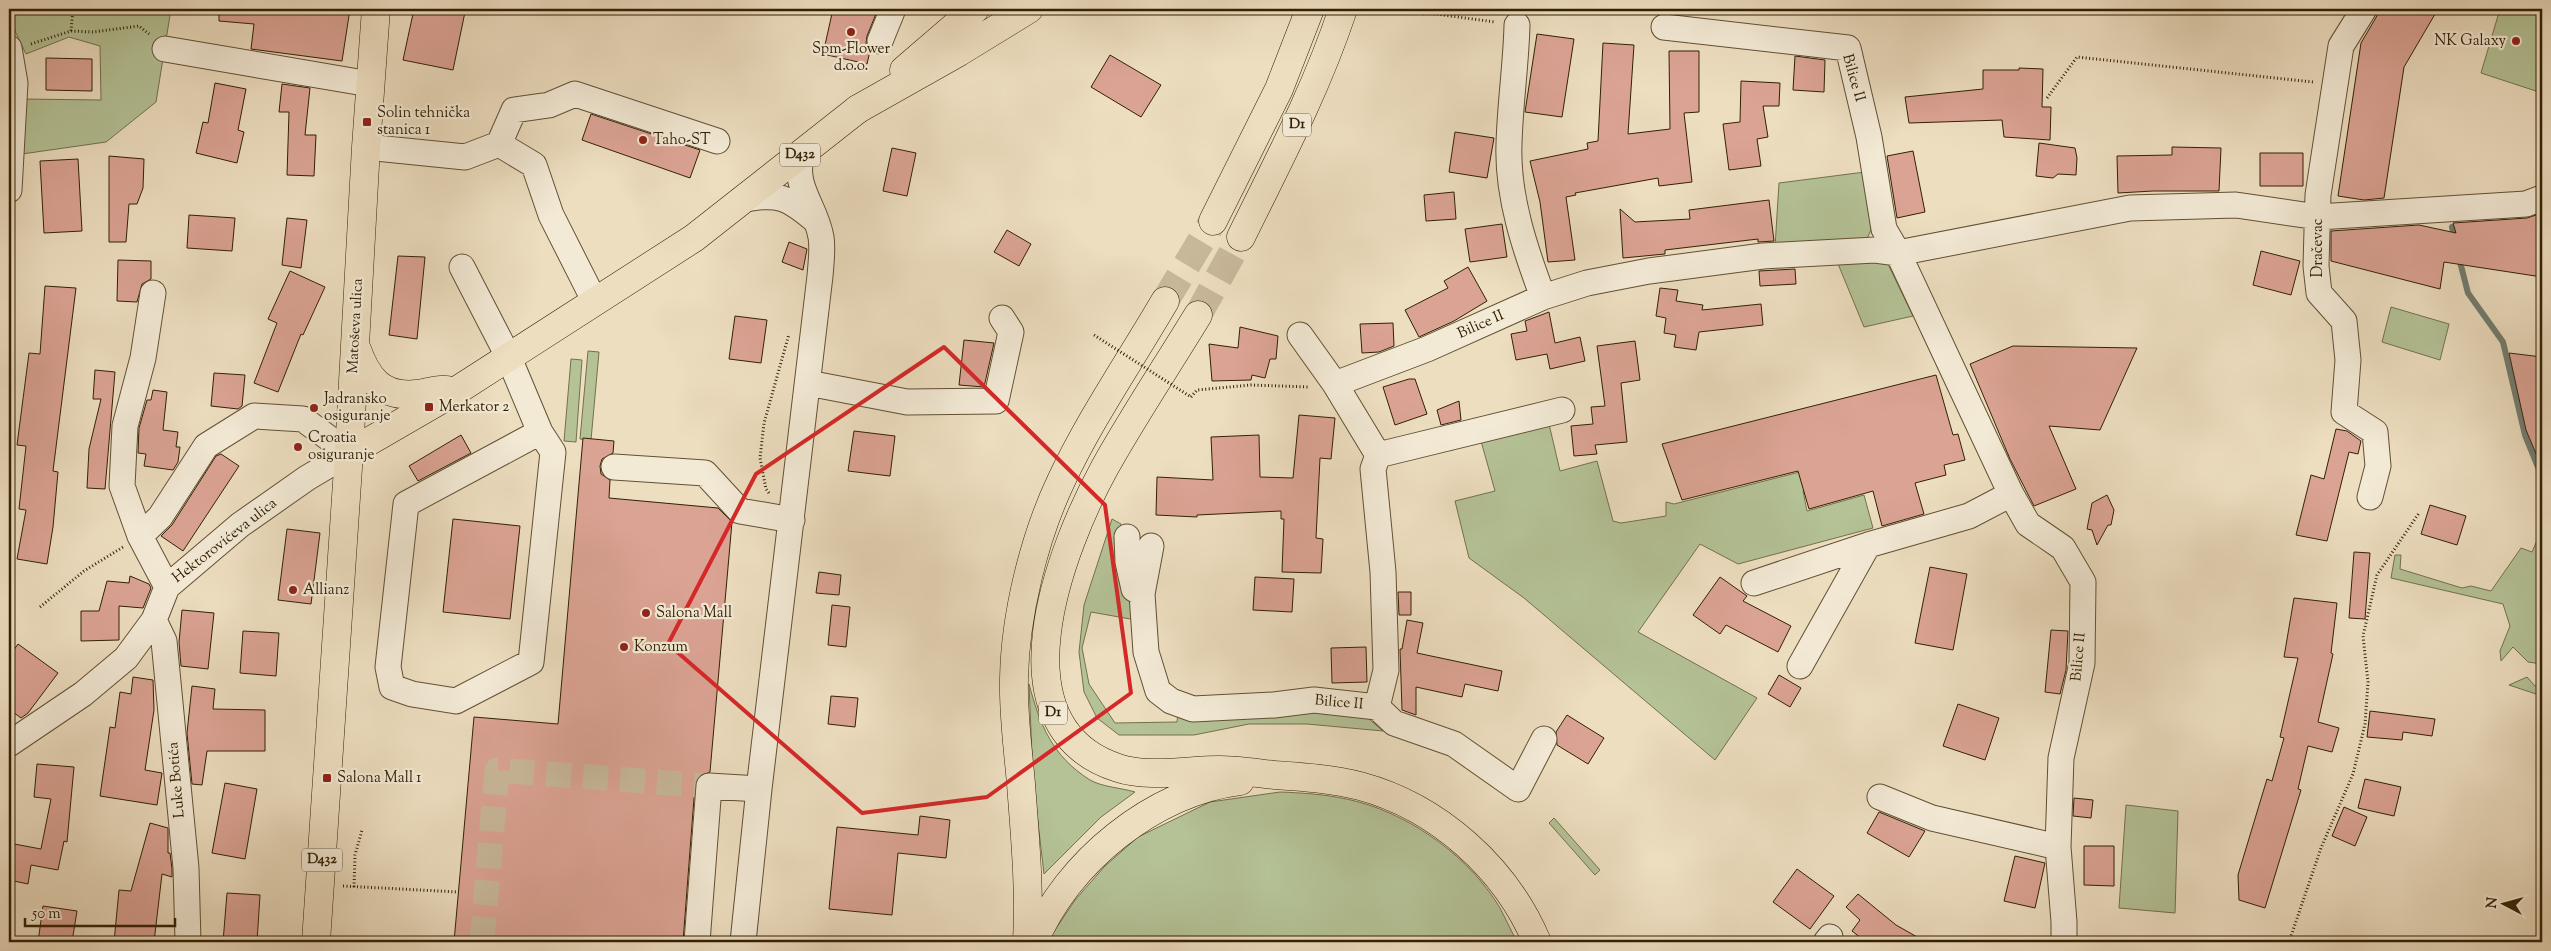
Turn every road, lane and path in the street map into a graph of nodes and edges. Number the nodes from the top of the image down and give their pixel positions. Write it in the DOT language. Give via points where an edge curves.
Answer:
graph roads {
  1 [pos="73,9"];
  2 [pos="376,9"];
  3 [pos="893,9"];
  4 [pos="975,9"];
  5 [pos="1029,9"];
  6 [pos="1290,9"];
  7 [pos="1310,9"];
  8 [pos="1343,9"];
  9 [pos="1394,9"];
  10 [pos="2364,9"];
  11 [pos="1517,25"];
  12 [pos="1664,27"];
  13 [pos="70,31"];
  14 [pos="880,41"];
  15 [pos="10,49"];
  16 [pos="165,49"];
  17 [pos="370,84"];
  18 [pos="2336,84"];
  19 [pos="2046,98"];
  20 [pos="858,109"];
  21 [pos="1264,120"];
  22 [pos="717,141"];
  23 [pos="499,144"];
  24 [pos="366,147"];
  25 [pos="802,153"];
  26 [pos="9,190"];
  27 [pos="2542,198"];
  28 [pos="741,200"];
  29 [pos="2318,217"];
  30 [pos="816,221"];
  31 [pos="1213,221"];
  32 [pos="1241,237"];
  33 [pos="1898,254"];
  34 [pos="462,267"];
  35 [pos="153,294"];
  36 [pos="1543,297"];
  37 [pos="1165,301"];
  38 [pos="595,302"];
  39 [pos="1198,315"];
  40 [pos="1002,318"];
  41 [pos="791,327"];
  42 [pos="1094,335"];
  43 [pos="1300,335"];
  44 [pos="355,344"];
  45 [pos="509,358"];
  46 [pos="808,382"];
  47 [pos="1335,384"];
  48 [pos="456,391"];
  49 [pos="1562,410"];
  50 [pos="540,432"];
  51 [pos="349,453"];
  52 [pos="1378,455"];
  53 [pos="614,467"];
  54 [pos="2010,494"];
  55 [pos="2370,497"];
  56 [pos="2419,513"];
  57 [pos="792,520"];
  58 [pos="140,536"];
  59 [pos="1128,537"];
  60 [pos="1868,545"];
  61 [pos="1151,546"];
  62 [pos="1754,582"];
  63 [pos="167,587"];
  64 [pos="1142,594"];
  65 [pos="40,607"];
  66 [pos="154,620"];
  67 [pos="1800,666"];
  68 [pos="1377,707"];
  69 [pos="1544,739"];
  70 [pos="9,744"];
  71 [pos="1286,776"];
  72 [pos="759,789"];
  73 [pos="1880,797"];
  74 [pos="362,830"];
  75 [pos="2058,847"];
  76 [pos="458,892"];
  77 [pos="188,942"];
  78 [pos="316,942"];
  79 [pos="697,942"];
  80 [pos="743,942"];
  81 [pos="1027,942"];
  82 [pos="1034,942"];
  83 [pos="1537,942"];
  84 [pos="2064,942"];
  85 [pos="2289,942"];
  1 -- 13 [label="path"];
  2 -- 17 [label="main road, Matoševa ulica"];
  3 -- 14 [label="street"];
  4 -- 20 [label="main road"];
  5 -- 20 [label="main road"];
  6 -- 21 [label="main road"];
  7 -- 21 [label="main road, D1"];
  8 -- 32 [label="main road, D1" via="1296,126"];
  9 -- 11 [label="path" via="1396,14 1436,14"];
  10 -- 18 [label="street, Dračevac" via="2341,46"];
  11 -- 36 [label="street" via="1508,145 1515,205 1528,258"];
  12 -- 33 [label="street, Bilice II" via="1848,48 1869,137 1884,229"];
  13 -- 15 [label="path"];
  13 -- 16 [label="path" via="92,32 139,26 150,34 152,46"];
  15 -- 26 [label="street" via="15,84"];
  16 -- 17 [label="street"];
  17 -- 24 [label="main road, Matoševa ulica"];
  18 -- 19 [label="path" via="2077,56"];
  18 -- 29 [label="street, Dračevac" via="2318,195"];
  20 -- 25 [label="main road, D432"];
  21 -- 31 [label="main road, D1"];
  22 -- 23 [label="street" via="576,94 549,105 514,110"];
  23 -- 24 [label="street" via="466,157"];
  23 -- 38 [label="street" via="534,165 551,215"];
  24 -- 44 [label="main road, Matoševa ulica"];
  25 -- 28 [label="main road, D432"];
  25 -- 30 [label="street" via="798,167 800,183"];
  27 -- 29 [label="street, Bilice II" via="2526,204"];
  28 -- 30 [label="street" via="765,195 782,198 796,203"];
  28 -- 38 [label="main road, D432" via="694,238"];
  29 -- 33 [label="street, Bilice II" via="2236,205 2130,208"];
  29 -- 55 [label="street, Dračevac" via="2316,266 2319,293 2344,321 2348,360 2344,412 2375,432 2378,466"];
  30 -- 46 [label="street" via="821,237 821,255"];
  33 -- 36 [label="street, Bilice II" via="1875,250 1763,256 1649,271 1587,283"];
  33 -- 54 [label="street, Bilice II"];
  34 -- 45 [label="street"];
  35 -- 58 [label="street" via="143,358 125,426 122,486"];
  36 -- 47 [label="street, Bilice II" via="1426,350"];
  37 -- 81 [label="main road" via="1060,483 1046,519 1022,606 1014,676 1014,713 1026,849"];
  38 -- 45 [label="main road, D432"];
  39 -- 71 [label="main road, D1" via="1105,468 1079,522 1064,561 1052,608 1045,682 1052,711 1069,737 1093,758 1120,769 1157,772 1221,770"];
  40 -- 46 [label="street" via="1011,332 996,401 908,402"];
  41 -- 57 [label="path" via="764,423 760,458 766,489"];
  42 -- 47 [label="path, bridge" via="1191,396 1197,390 1251,385 1320,387"];
  43 -- 47 [label="street"];
  44 -- 48 [label="main road" via="364,371 386,390 400,395 440,389"];
  44 -- 51 [label="main road, Matoševa ulica"];
  45 -- 48 [label="main road, D432"];
  45 -- 50 [label="street"];
  46 -- 57 [label="street"];
  47 -- 52 [label="street"];
  48 -- 51 [label="main road, D432"];
  49 -- 52 [label="street"];
  50 -- 50 [label="street" via="406,504 388,667 392,687 412,694 456,701 531,662 553,452"];
  51 -- 58 [label="street" via="303,419 254,416 206,446 160,517"];
  51 -- 63 [label="street, Hektorovićeva ulica" via="240,525"];
  51 -- 78 [label="main road, Matoševa ulica / D432"];
  52 -- 68 [label="street, Bilice II" via="1373,469 1383,572 1386,670"];
  53 -- 57 [label="street" via="704,473 740,512"];
  54 -- 60 [label="street" via="1969,516"];
  54 -- 75 [label="street, Bilice II" via="2028,524 2064,548 2083,582 2082,664 2061,758"];
  56 -- 85 [label="path" via="2378,575 2363,636 2368,682 2365,724 2355,766 2321,848"];
  57 -- 72 [label="street"];
  58 -- 63 [label="street"];
  58 -- 65 [label="path" via="84,571"];
  59 -- 64 [label="street, Bilice II" via="1128,562 1134,589"];
  60 -- 62 [label="street"];
  60 -- 67 [label="street"];
  61 -- 64 [label="street, Bilice II"];
  63 -- 66 [label="street, Hektorovićeva ulica"];
  64 -- 68 [label="street, Bilice II" via="1146,652 1152,677 1158,691 1171,701 1193,709 1314,700"];
  66 -- 70 [label="street, Hektorovićeva ulica" via="126,658 83,694"];
  66 -- 77 [label="street, Luke Botića" via="164,641 186,868"];
  68 -- 69 [label="street" via="1394,723 1454,744 1518,788"];
  71 -- 82 [label="main road" via="1222,783 1162,806 1108,842 1061,893 1042,922"];
  71 -- 83 [label="main road, D1" via="1324,778 1362,786 1431,817 1488,866 1512,896"];
  72 -- 79 [label="street" via="709,786"];
  72 -- 80 [label="street"];
  73 -- 75 [label="street" via="1932,818"];
  74 -- 76 [label="path" via="355,855 354,887"];
  75 -- 84 [label="street, Bilice II"];
}
